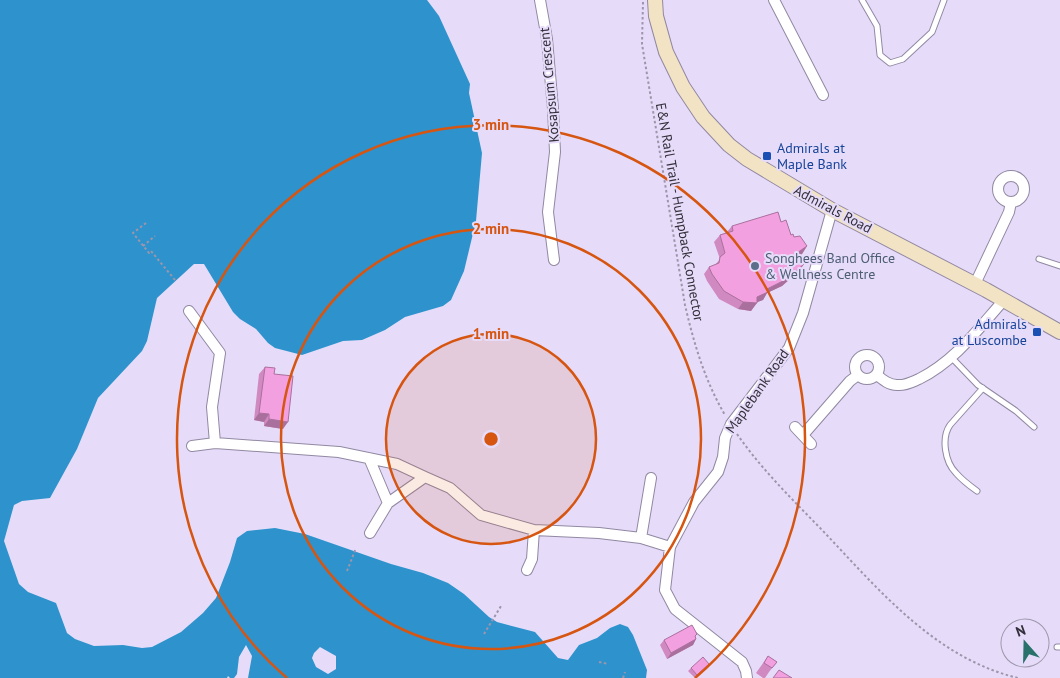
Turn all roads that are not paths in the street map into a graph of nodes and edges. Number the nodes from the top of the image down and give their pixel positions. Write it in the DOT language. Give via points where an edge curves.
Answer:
graph roads {
  1 [pos="540,0"];
  2 [pos="654,0"];
  3 [pos="774,0"];
  4 [pos="862,0"];
  5 [pos="944,0"];
  6 [pos="823,95"];
  7 [pos="1011,202"];
  8 [pos="832,210"];
  9 [pos="1039,259"];
  10 [pos="554,260"];
  11 [pos="1060,266"];
  12 [pos="974,284"];
  13 [pos="1004,300"];
  14 [pos="189,311"];
  15 [pos="1060,332"];
  16 [pos="952,358"];
  17 [pos="858,375"];
  18 [pos="877,375"];
  19 [pos="982,388"];
  20 [pos="795,427"];
  21 [pos="1034,427"];
  22 [pos="803,435"];
  23 [pos="216,443"];
  24 [pos="811,444"];
  25 [pos="192,446"];
  26 [pos="369,458"];
  27 [pos="425,477"];
  28 [pos="651,478"];
  29 [pos="977,492"];
  30 [pos="388,503"];
  31 [pos="534,530"];
  32 [pos="370,533"];
  33 [pos="641,538"];
  34 [pos="670,546"];
  35 [pos="527,570"];
  36 [pos="747,678"];
  1 -- 10 [label="street, Kosapsum Crescent" via="554,109 555,152 548,212"];
  2 -- 8 [label="main road, Admirals Road" via="666,52 683,87 703,117 747,159"];
  3 -- 6 [label="street"];
  4 -- 5 [label="lane" via="877,26 880,55 890,63 903,59 932,32"];
  7 -- 12 [label="street"];
  8 -- 12 [label="main road, Admirals Road"];
  8 -- 34 [label="street, Maplebank Road" via="803,313 789,348 731,424 718,472 694,502"];
  9 -- 11 [label="lane"];
  12 -- 13 [label="main road, Admirals Road"];
  13 -- 15 [label="main road, Admirals Road"];
  13 -- 16 [label="street"];
  14 -- 23 [label="street" via="220,353 212,407"];
  16 -- 18 [label="street" via="906,385 892,384"];
  16 -- 19 [label="lane"];
  17 -- 18 [label="street" via="869,380"];
  17 -- 18 [label="street" via="856,362 866,355 877,360 880,367"];
  17 -- 22 [label="street"];
  19 -- 21 [label="lane"];
  19 -- 29 [label="lane" via="946,430 945,437 948,459 955,473"];
  20 -- 22 [label="street"];
  22 -- 24 [label="street"];
  23 -- 25 [label="street"];
  23 -- 26 [label="street" via="339,452"];
  26 -- 27 [label="street" via="397,464"];
  26 -- 30 [label="street"];
  27 -- 30 [label="street"];
  27 -- 31 [label="street" via="450,488 480,515"];
  28 -- 33 [label="street"];
  30 -- 32 [label="street"];
  31 -- 33 [label="street" via="585,531"];
  31 -- 35 [label="street" via="532,558"];
  33 -- 34 [label="street"];
  34 -- 36 [label="street, Maplebank Road" via="665,590 675,609 742,662"];
}
